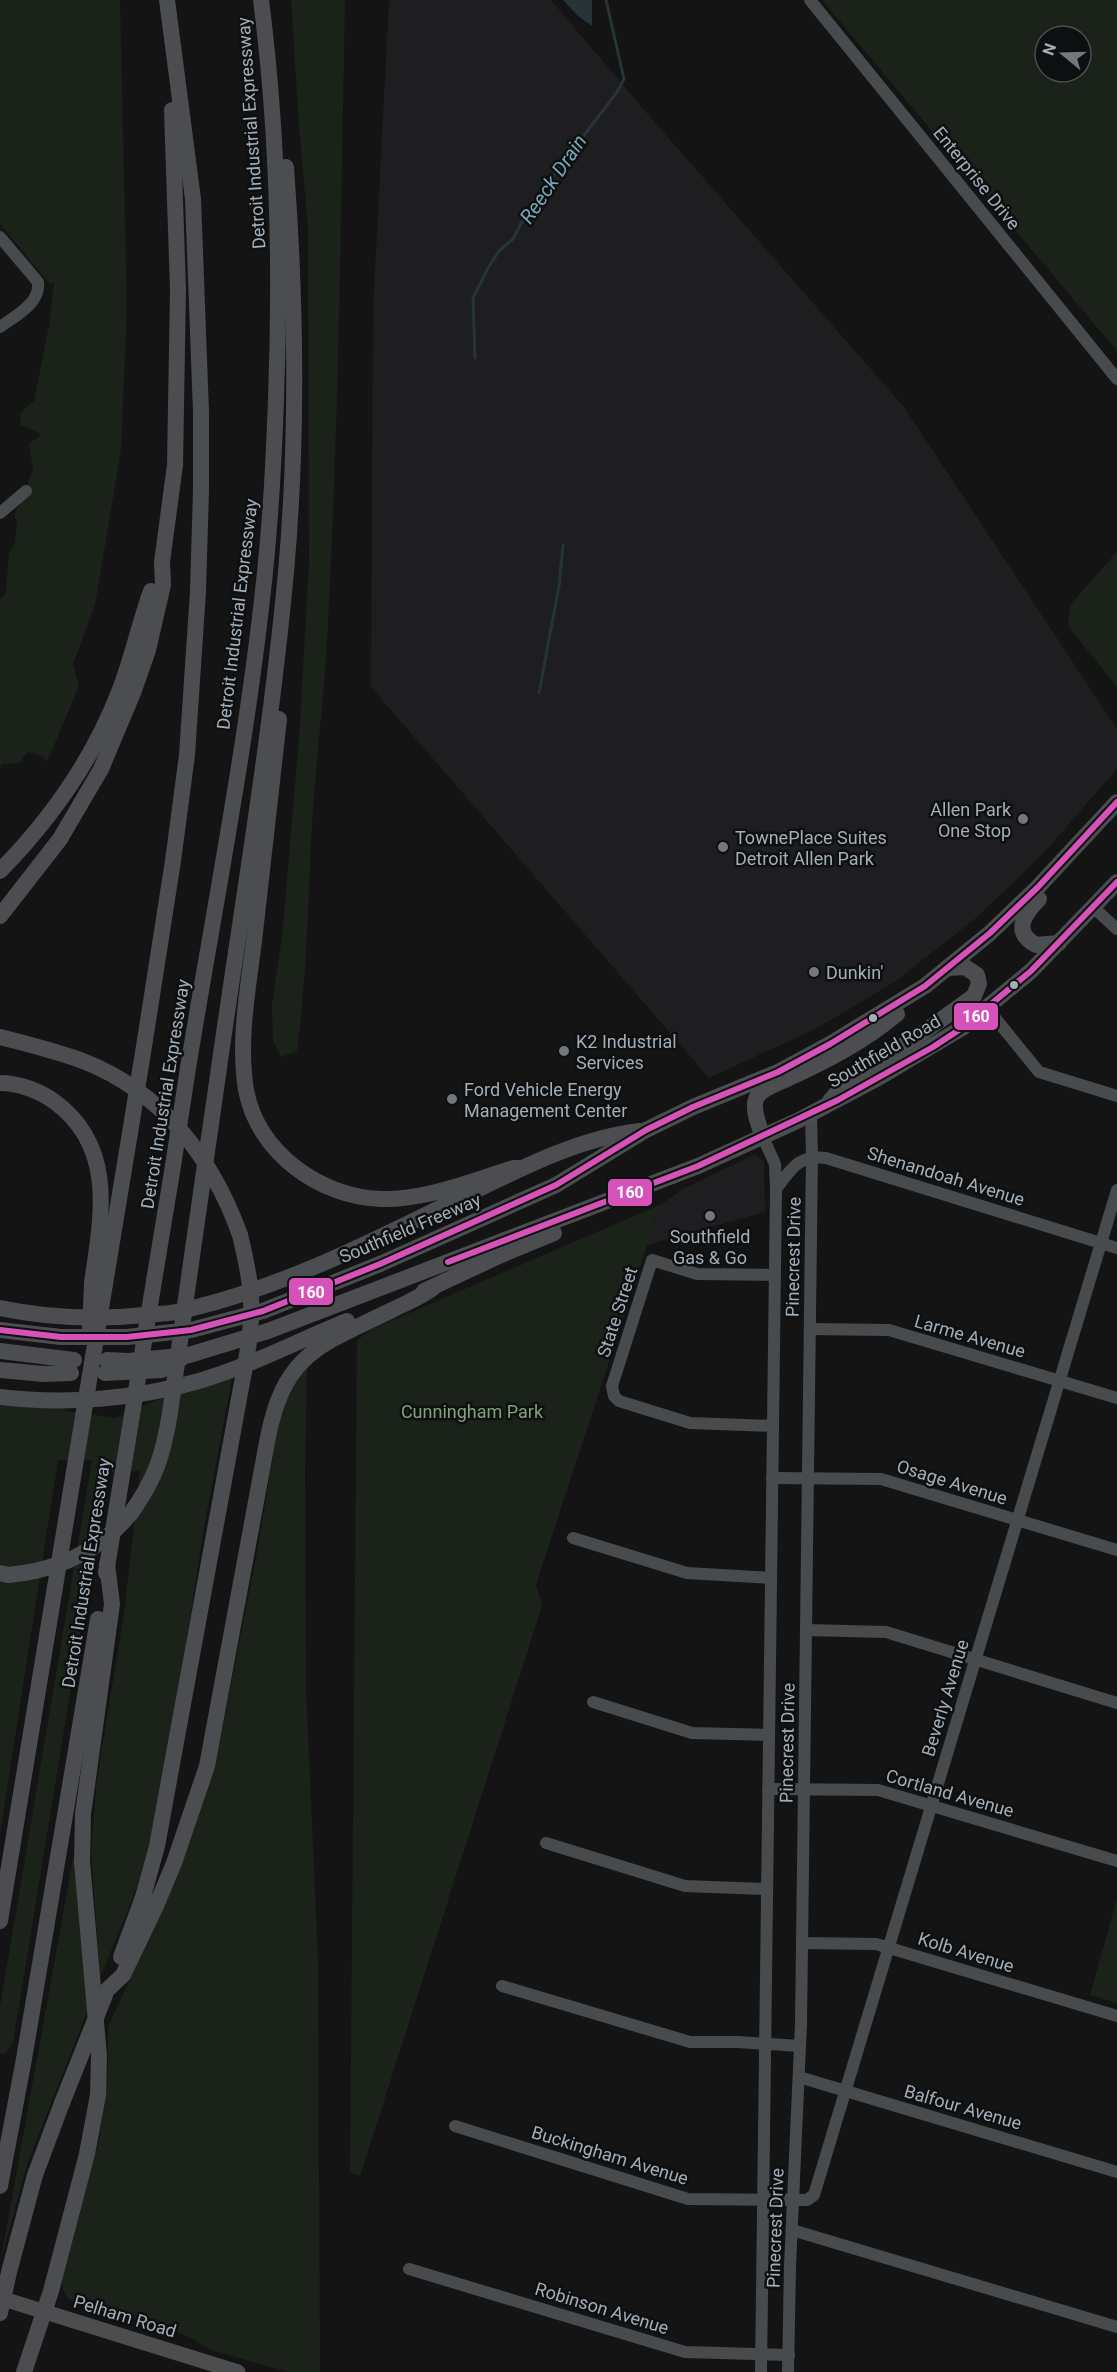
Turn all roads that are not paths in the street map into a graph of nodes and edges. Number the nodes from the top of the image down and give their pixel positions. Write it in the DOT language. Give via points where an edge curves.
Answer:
graph roads {
  1 [pos="261,0"];
  2 [pos="810,0"];
  3 [pos="168,7"];
  4 [pos="270,78"];
  5 [pos="0,237"];
  6 [pos="0,327"];
  7 [pos="1117,379"];
  8 [pos="26,491"];
  9 [pos="0,513"];
  10 [pos="162,562"];
  11 [pos="286,569"];
  12 [pos="1117,803"];
  13 [pos="0,872"];
  14 [pos="1117,882"];
  15 [pos="1094,908"];
  16 [pos="0,916"];
  17 [pos="1117,929"];
  18 [pos="1059,943"];
  19 [pos="947,968"];
  20 [pos="909,996"];
  21 [pos="987,1008"];
  22 [pos="0,1037"];
  23 [pos="0,1083"];
  24 [pos="1117,1096"];
  25 [pos="710,1100"];
  26 [pos="818,1110"];
  27 [pos="646,1130"];
  28 [pos="762,1135"];
  29 [pos="812,1156"];
  30 [pos="698,1166"];
  31 [pos="522,1168"];
  32 [pos="776,1189"];
  33 [pos="1117,1190"];
  34 [pos="1101,1243"];
  35 [pos="1117,1248"];
  36 [pos="774,1275"];
  37 [pos="98,1284"];
  38 [pos="433,1288"];
  39 [pos="0,1299"];
  40 [pos="195,1306"];
  41 [pos="0,1308"];
  42 [pos="810,1329"];
  43 [pos="0,1330"];
  44 [pos="0,1351"];
  45 [pos="0,1370"];
  46 [pos="101,1370"];
  47 [pos="1059,1381"];
  48 [pos="0,1396"];
  49 [pos="1117,1398"];
  50 [pos="772,1426"];
  51 [pos="772,1479"];
  52 [pos="808,1479"];
  53 [pos="1017,1520"];
  54 [pos="573,1538"];
  55 [pos="1117,1551"];
  56 [pos="107,1564"];
  57 [pos="0,1573"];
  58 [pos="771,1578"];
  59 [pos="806,1630"];
  60 [pos="975,1659"];
  61 [pos="593,1702"];
  62 [pos="1117,1703"];
  63 [pos="769,1735"];
  64 [pos="768,1789"];
  65 [pos="804,1789"];
  66 [pos="930,1806"];
  67 [pos="546,1843"];
  68 [pos="1117,1861"];
  69 [pos="767,1889"];
  70 [pos="0,1921"];
  71 [pos="802,1943"];
  72 [pos="889,1948"];
  73 [pos="502,1986"];
  74 [pos="106,1993"];
  75 [pos="1117,2016"];
  76 [pos="765,2043"];
  77 [pos="800,2046"];
  78 [pos="799,2077"];
  79 [pos="845,2091"];
  80 [pos="455,2126"];
  81 [pos="1117,2172"];
  82 [pos="0,2186"];
  83 [pos="763,2200"];
  84 [pos="794,2200"];
  85 [pos="792,2230"];
  86 [pos="409,2269"];
  87 [pos="0,2298"];
  88 [pos="43,2311"];
  89 [pos="0,2313"];
  90 [pos="1117,2327"];
  91 [pos="761,2355"];
  92 [pos="789,2355"];
  93 [pos="24,2372"];
  94 [pos="238,2372"];
  95 [pos="760,2372"];
  96 [pos="788,2372"];
  1 -- 4 [label="highway, Detroit Industrial Expressway"];
  2 -- 7 [label="street, Enterprise Drive"];
  3 -- 10 [label="highway" via="178,289 175,465"];
  3 -- 37 [label="highway, Detroit Industrial Expressway, bridge" via="193,199 201,412 197,602 187,754 173,861 130,1132"];
  4 -- 11 [label="highway" via="283,126 290,218 294,371"];
  4 -- 56 [label="highway, Detroit Industrial Expressway, bridge" via="279,326 265,572 246,713"];
  5 -- 6 [label="street" via="38,282 34,300"];
  8 -- 9 [label="street"];
  10 -- 13 [label="highway" via="134,651 102,733 61,800"];
  10 -- 16 [label="highway" via="163,585 148,651 118,733 60,839"];
  11 -- 31 [label="highway" via="288,613 279,719 244,1037 247,1092 253,1111 269,1139 291,1165 329,1188 355,1196 408,1197"];
  11 -- 57 [label="highway, bridge" via="273,690 162,1454 156,1473 131,1513 98,1545 53,1567"];
  12 -- 18 [label="highway" via="1085,850 1023,919 1022,928 1029,941 1045,946"];
  12 -- 19 [label="highway, Southfield Road" via="1038,887"];
  14 -- 15 [label="highway, Southfield Road"];
  15 -- 17 [label="street"];
  15 -- 18 [label="highway, Southfield Road"];
  18 -- 21 [label="highway, Southfield Road"];
  19 -- 20 [label="highway, Southfield Road"];
  19 -- 26 [label="highway" via="960,966 974,971 979,984 974,996 848,1080"];
  20 -- 25 [label="highway, Southfield Road" via="798,1061"];
  20 -- 28 [label="highway" via="898,1013 874,1034 763,1091 755,1105"];
  21 -- 24 [label="street" via="1039,1072"];
  21 -- 26 [label="highway, Southfield Road" via="933,1047"];
  22 -- 74 [label="highway, bridge" via="112,1075 166,1113 194,1145 221,1186 248,1266 251,1299 247,1352 157,1846 143,1897"];
  23 -- 37 [label="highway" via="49,1097 69,1112 92,1146 101,1195"];
  25 -- 27 [label="highway, Southfield Freeway"];
  26 -- 28 [label="highway, Southfield Road"];
  26 -- 29 [label="street, Pinecrest Drive"];
  27 -- 31 [label="highway" via="612,1134"];
  27 -- 43 [label="highway, Southfield Freeway" via="556,1185 380,1264 263,1311 191,1330 127,1337 61,1337"];
  28 -- 30 [label="highway, Southfield Road"];
  28 -- 32 [label="street, Pinecrest Drive" via="775,1164"];
  29 -- 32 [label="street" via="793,1167"];
  29 -- 34 [label="street, Shenandoah Avenue"];
  29 -- 42 [label="street, Pinecrest Drive"];
  30 -- 38 [label="highway" via="684,1180 501,1255"];
  30 -- 46 [label="highway" via="268,1331 189,1355 162,1370"];
  31 -- 40 [label="highway" via="294,1274"];
  32 -- 36 [label="street, Pinecrest Drive"];
  33 -- 34 [label="street, Beverly Avenue"];
  34 -- 35 [label="street, Shenandoah Avenue"];
  34 -- 47 [label="street, Beverly Avenue"];
  36 -- 50 [label="street, Pinecrest Drive"];
  36 -- 50 [label="street, State Street" via="698,1274 652,1260 613,1392 619,1401 690,1423"];
  37 -- 46 [label="highway, Detroit Industrial Expressway, bridge"];
  38 -- 48 [label="highway" via="199,1381 123,1396 25,1400"];
  38 -- 74 [label="highway" via="311,1353 293,1370 279,1393 207,1766 156,1906 123,1975"];
  39 -- 40 [label="highway" via="79,1311"];
  40 -- 41 [label="highway" via="176,1312 76,1318"];
  42 -- 47 [label="street, Larme Avenue" via="889,1330"];
  42 -- 52 [label="street, Pinecrest Drive"];
  44 -- 45 [label="highway" via="72,1366 44,1374"];
  46 -- 70 [label="highway, Detroit Industrial Expressway, bridge" via="83,1417"];
  47 -- 49 [label="street, Larme Avenue"];
  47 -- 53 [label="street, Beverly Avenue"];
  50 -- 51 [label="street, Pinecrest Drive"];
  51 -- 52 [label="street, Osage Avenue"];
  51 -- 58 [label="street, Pinecrest Drive"];
  52 -- 53 [label="street, Osage Avenue" via="880,1479"];
  52 -- 59 [label="street, Pinecrest Drive"];
  53 -- 55 [label="street, Osage Avenue"];
  53 -- 60 [label="street, Beverly Avenue"];
  54 -- 58 [label="street" via="687,1573"];
  56 -- 82 [label="highway, Detroit Industrial Expressway"];
  56 -- 88 [label="highway" via="112,1604 83,1814 82,1852 99,2056 98,2095 87,2154"];
  58 -- 63 [label="street, Pinecrest Drive"];
  59 -- 60 [label="street" via="886,1632"];
  59 -- 65 [label="street, Pinecrest Drive"];
  60 -- 62 [label="street"];
  60 -- 66 [label="street, Beverly Avenue"];
  61 -- 63 [label="street" via="693,1733"];
  63 -- 64 [label="street, Pinecrest Drive"];
  64 -- 65 [label="street, Cortland Avenue"];
  64 -- 69 [label="street, Pinecrest Drive"];
  65 -- 66 [label="street, Cortland Avenue" via="878,1790"];
  65 -- 71 [label="street, Pinecrest Drive"];
  66 -- 68 [label="street, Cortland Avenue"];
  66 -- 72 [label="street, Beverly Avenue"];
  67 -- 69 [label="street" via="685,1886"];
  69 -- 76 [label="street, Pinecrest Drive"];
  71 -- 72 [label="street, Kolb Avenue" via="876,1944"];
  71 -- 77 [label="street, Pinecrest Drive"];
  72 -- 75 [label="street, Kolb Avenue"];
  72 -- 79 [label="street, Beverly Avenue"];
  73 -- 76 [label="street" via="690,2042"];
  74 -- 89 [label="highway, bridge" via="39,2164"];
  76 -- 77 [label="street"];
  76 -- 83 [label="street, Pinecrest Drive"];
  77 -- 78 [label="street, Pinecrest Drive"];
  78 -- 79 [label="street, Balfour Avenue"];
  78 -- 84 [label="street, Pinecrest Drive"];
  79 -- 81 [label="street, Balfour Avenue"];
  79 -- 84 [label="street, Beverly Avenue" via="814,2195 807,2200"];
  80 -- 83 [label="street, Buckingham Avenue" via="688,2199"];
  83 -- 84 [label="street, Buckingham Avenue"];
  83 -- 91 [label="street, Pinecrest Drive"];
  84 -- 85 [label="street, Pinecrest Drive"];
  85 -- 90 [label="street"];
  85 -- 92 [label="street, Pinecrest Drive"];
  86 -- 91 [label="street, Robinson Avenue" via="685,2352"];
  87 -- 88 [label="main road, Pelham Road"];
  88 -- 93 [label="highway"];
  88 -- 94 [label="main road, Pelham Road"];
  91 -- 92 [label="street, Robinson Avenue"];
  91 -- 95 [label="street, Pinecrest Drive"];
  92 -- 96 [label="street, Pinecrest Drive"];
}
